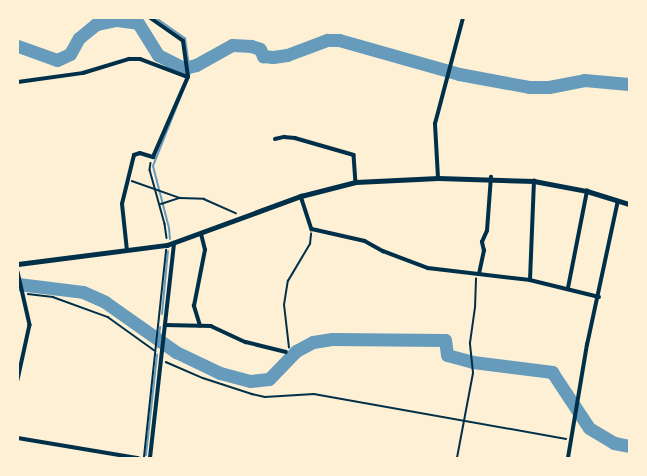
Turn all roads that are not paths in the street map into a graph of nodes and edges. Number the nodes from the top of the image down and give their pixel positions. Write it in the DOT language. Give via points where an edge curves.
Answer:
graph roads {
  1 [pos="150,18"];
  2 [pos="463,18"];
  3 [pos="188,75"];
  4 [pos="18,82"];
  5 [pos="275,139"];
  6 [pos="491,177"];
  7 [pos="438,178"];
  8 [pos="534,181"];
  9 [pos="356,182"];
  10 [pos="587,192"];
  11 [pos="301,196"];
  12 [pos="618,201"];
  13 [pos="629,204"];
  14 [pos="201,234"];
  15 [pos="174,243"];
  16 [pos="127,251"];
  17 [pos="18,264"];
  18 [pos="18,272"];
  19 [pos="478,274"];
  20 [pos="530,280"];
  21 [pos="568,288"];
  22 [pos="599,297"];
  23 [pos="200,326"];
  24 [pos="165,328"];
  25 [pos="286,352"];
  26 [pos="18,380"];
  27 [pos="18,438"];
  28 [pos="138,458"];
  29 [pos="150,458"];
  30 [pos="568,458"];
  1 -- 3 [label="street" via="181,38"];
  2 -- 7 [label="street" via="435,124"];
  3 -- 4 [label="street" via="140,59 129,59 83,73"];
  3 -- 16 [label="street" via="153,157 136,154 127,179 122,204"];
  5 -- 9 [label="street" via="295,138 354,156"];
  6 -- 7 [label="main road"];
  6 -- 8 [label="main road"];
  6 -- 19 [label="street" via="487,231 482,242 484,251"];
  7 -- 9 [label="main road"];
  8 -- 10 [label="main road"];
  8 -- 20 [label="street"];
  9 -- 11 [label="main road"];
  10 -- 12 [label="main road"];
  10 -- 21 [label="street"];
  11 -- 14 [label="main road"];
  11 -- 19 [label="street" via="312,229 366,241 383,251 428,268"];
  12 -- 13 [label="main road"];
  12 -- 22 [label="street"];
  14 -- 15 [label="main road"];
  14 -- 23 [label="street" via="205,250 194,306"];
  15 -- 16 [label="main road"];
  15 -- 24 [label="street"];
  16 -- 17 [label="main road"];
  18 -- 26 [label="street" via="30,324"];
  19 -- 20 [label="street"];
  20 -- 21 [label="street"];
  21 -- 22 [label="street"];
  22 -- 30 [label="street" via="587,345"];
  23 -- 24 [label="street"];
  23 -- 25 [label="street" via="211,326 246,342"];
  24 -- 29 [label="street"];
  27 -- 28 [label="street"];
}
